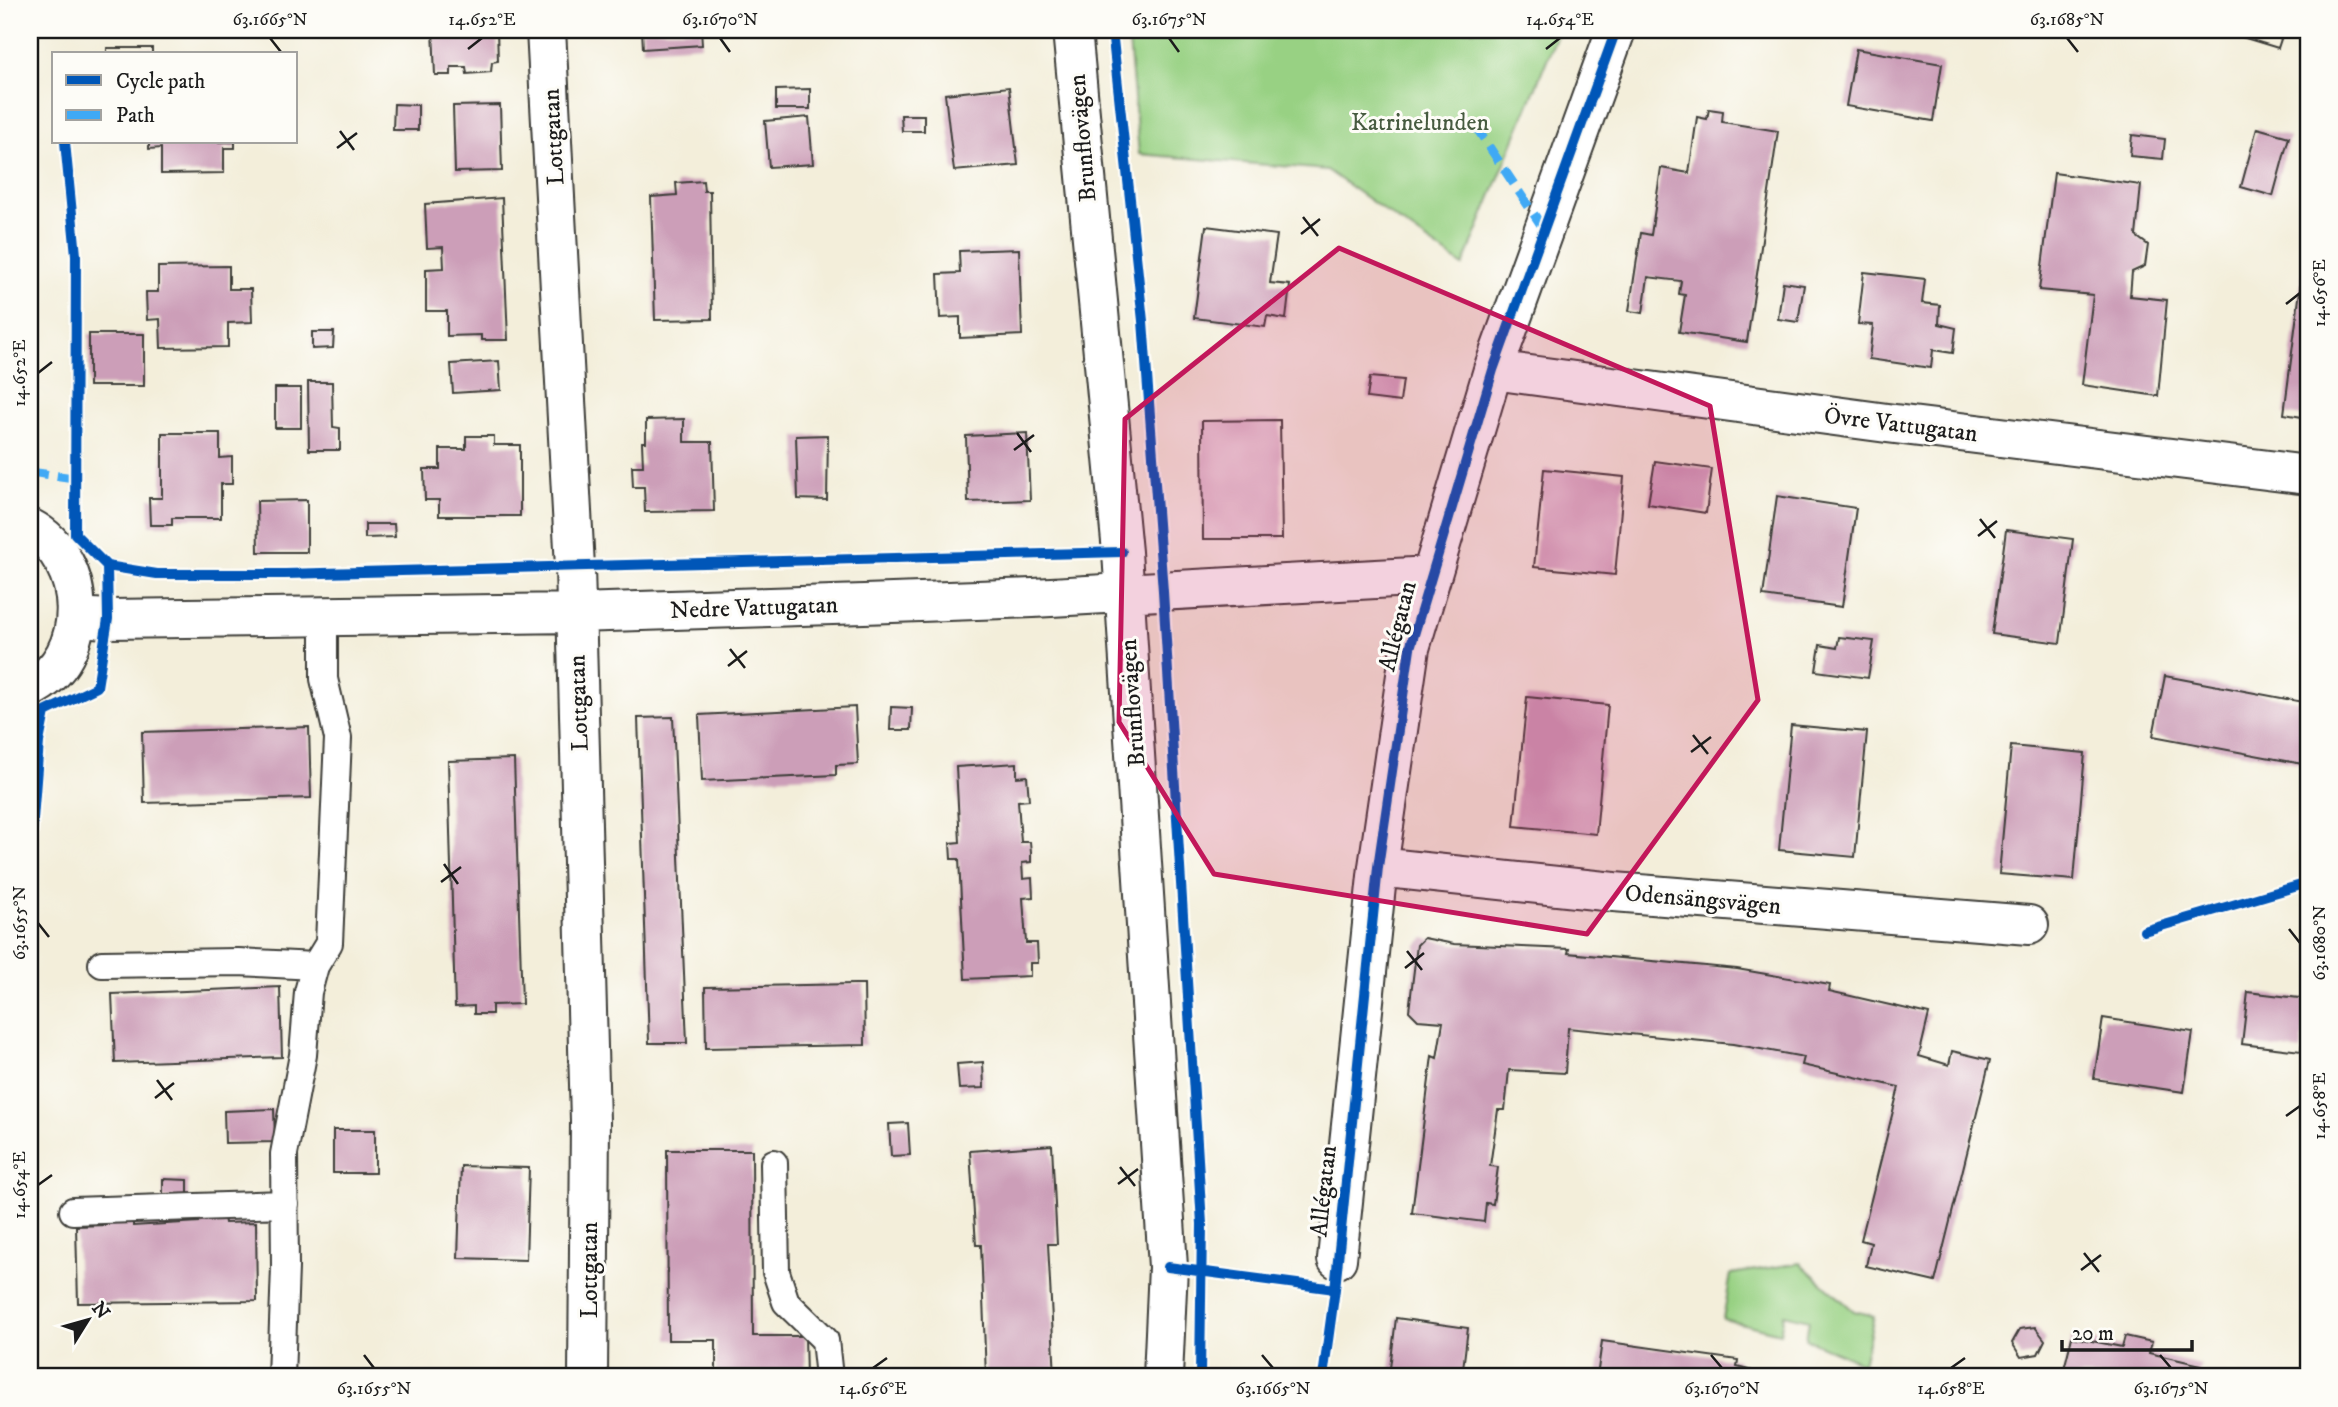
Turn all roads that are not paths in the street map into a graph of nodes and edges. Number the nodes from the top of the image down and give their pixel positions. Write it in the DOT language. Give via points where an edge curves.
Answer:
graph roads {
  1 [pos="546,30"];
  2 [pos="1072,30"];
  3 [pos="1616,30"];
  4 [pos="1493,370"];
  5 [pos="2308,475"];
  6 [pos="30,528"];
  7 [pos="1432,576"];
  8 [pos="1125,593"];
  9 [pos="576,613"];
  10 [pos="324,616"];
  11 [pos="76,617"];
  12 [pos="30,688"];
  13 [pos="1378,867"];
  14 [pos="2029,925"];
  15 [pos="102,964"];
  16 [pos="315,966"];
  17 [pos="774,1163"];
  18 [pos="285,1204"];
  19 [pos="73,1211"];
  20 [pos="1337,1259"];
  21 [pos="281,1377"];
  22 [pos="588,1377"];
  23 [pos="829,1377"];
  24 [pos="1163,1377"];
  1 -- 9 [label="street, Lottgatan"];
  2 -- 8 [label="street, Brunflovägen"];
  3 -- 4 [label="street, Allégatan"];
  4 -- 5 [label="street, Övre Vattugatan"];
  4 -- 7 [label="street, Allégatan"];
  6 -- 11 [label="street" via="62,556 74,586"];
  7 -- 8 [label="street, Nedre Vattugatan"];
  7 -- 13 [label="street, Allégatan" via="1409,648"];
  8 -- 9 [label="street, Nedre Vattugatan"];
  8 -- 24 [label="street, Brunflovägen" via="1168,1267"];
  9 -- 10 [label="street, Nedre Vattugatan"];
  9 -- 22 [label="street, Lottgatan" via="590,1121"];
  10 -- 11 [label="street, Nedre Vattugatan"];
  10 -- 16 [label="lane" via="324,679 338,738 329,943"];
  11 -- 12 [label="street" via="70,644 55,667"];
  13 -- 14 [label="street, Odensängsvägen" via="1614,892"];
  13 -- 20 [label="street, Allégatan"];
  15 -- 16 [label="lane"];
  16 -- 18 [label="lane" via="284,1154"];
  17 -- 23 [label="lane" via="776,1272 786,1302 825,1340"];
  18 -- 19 [label="lane"];
  18 -- 21 [label="lane"];
}
